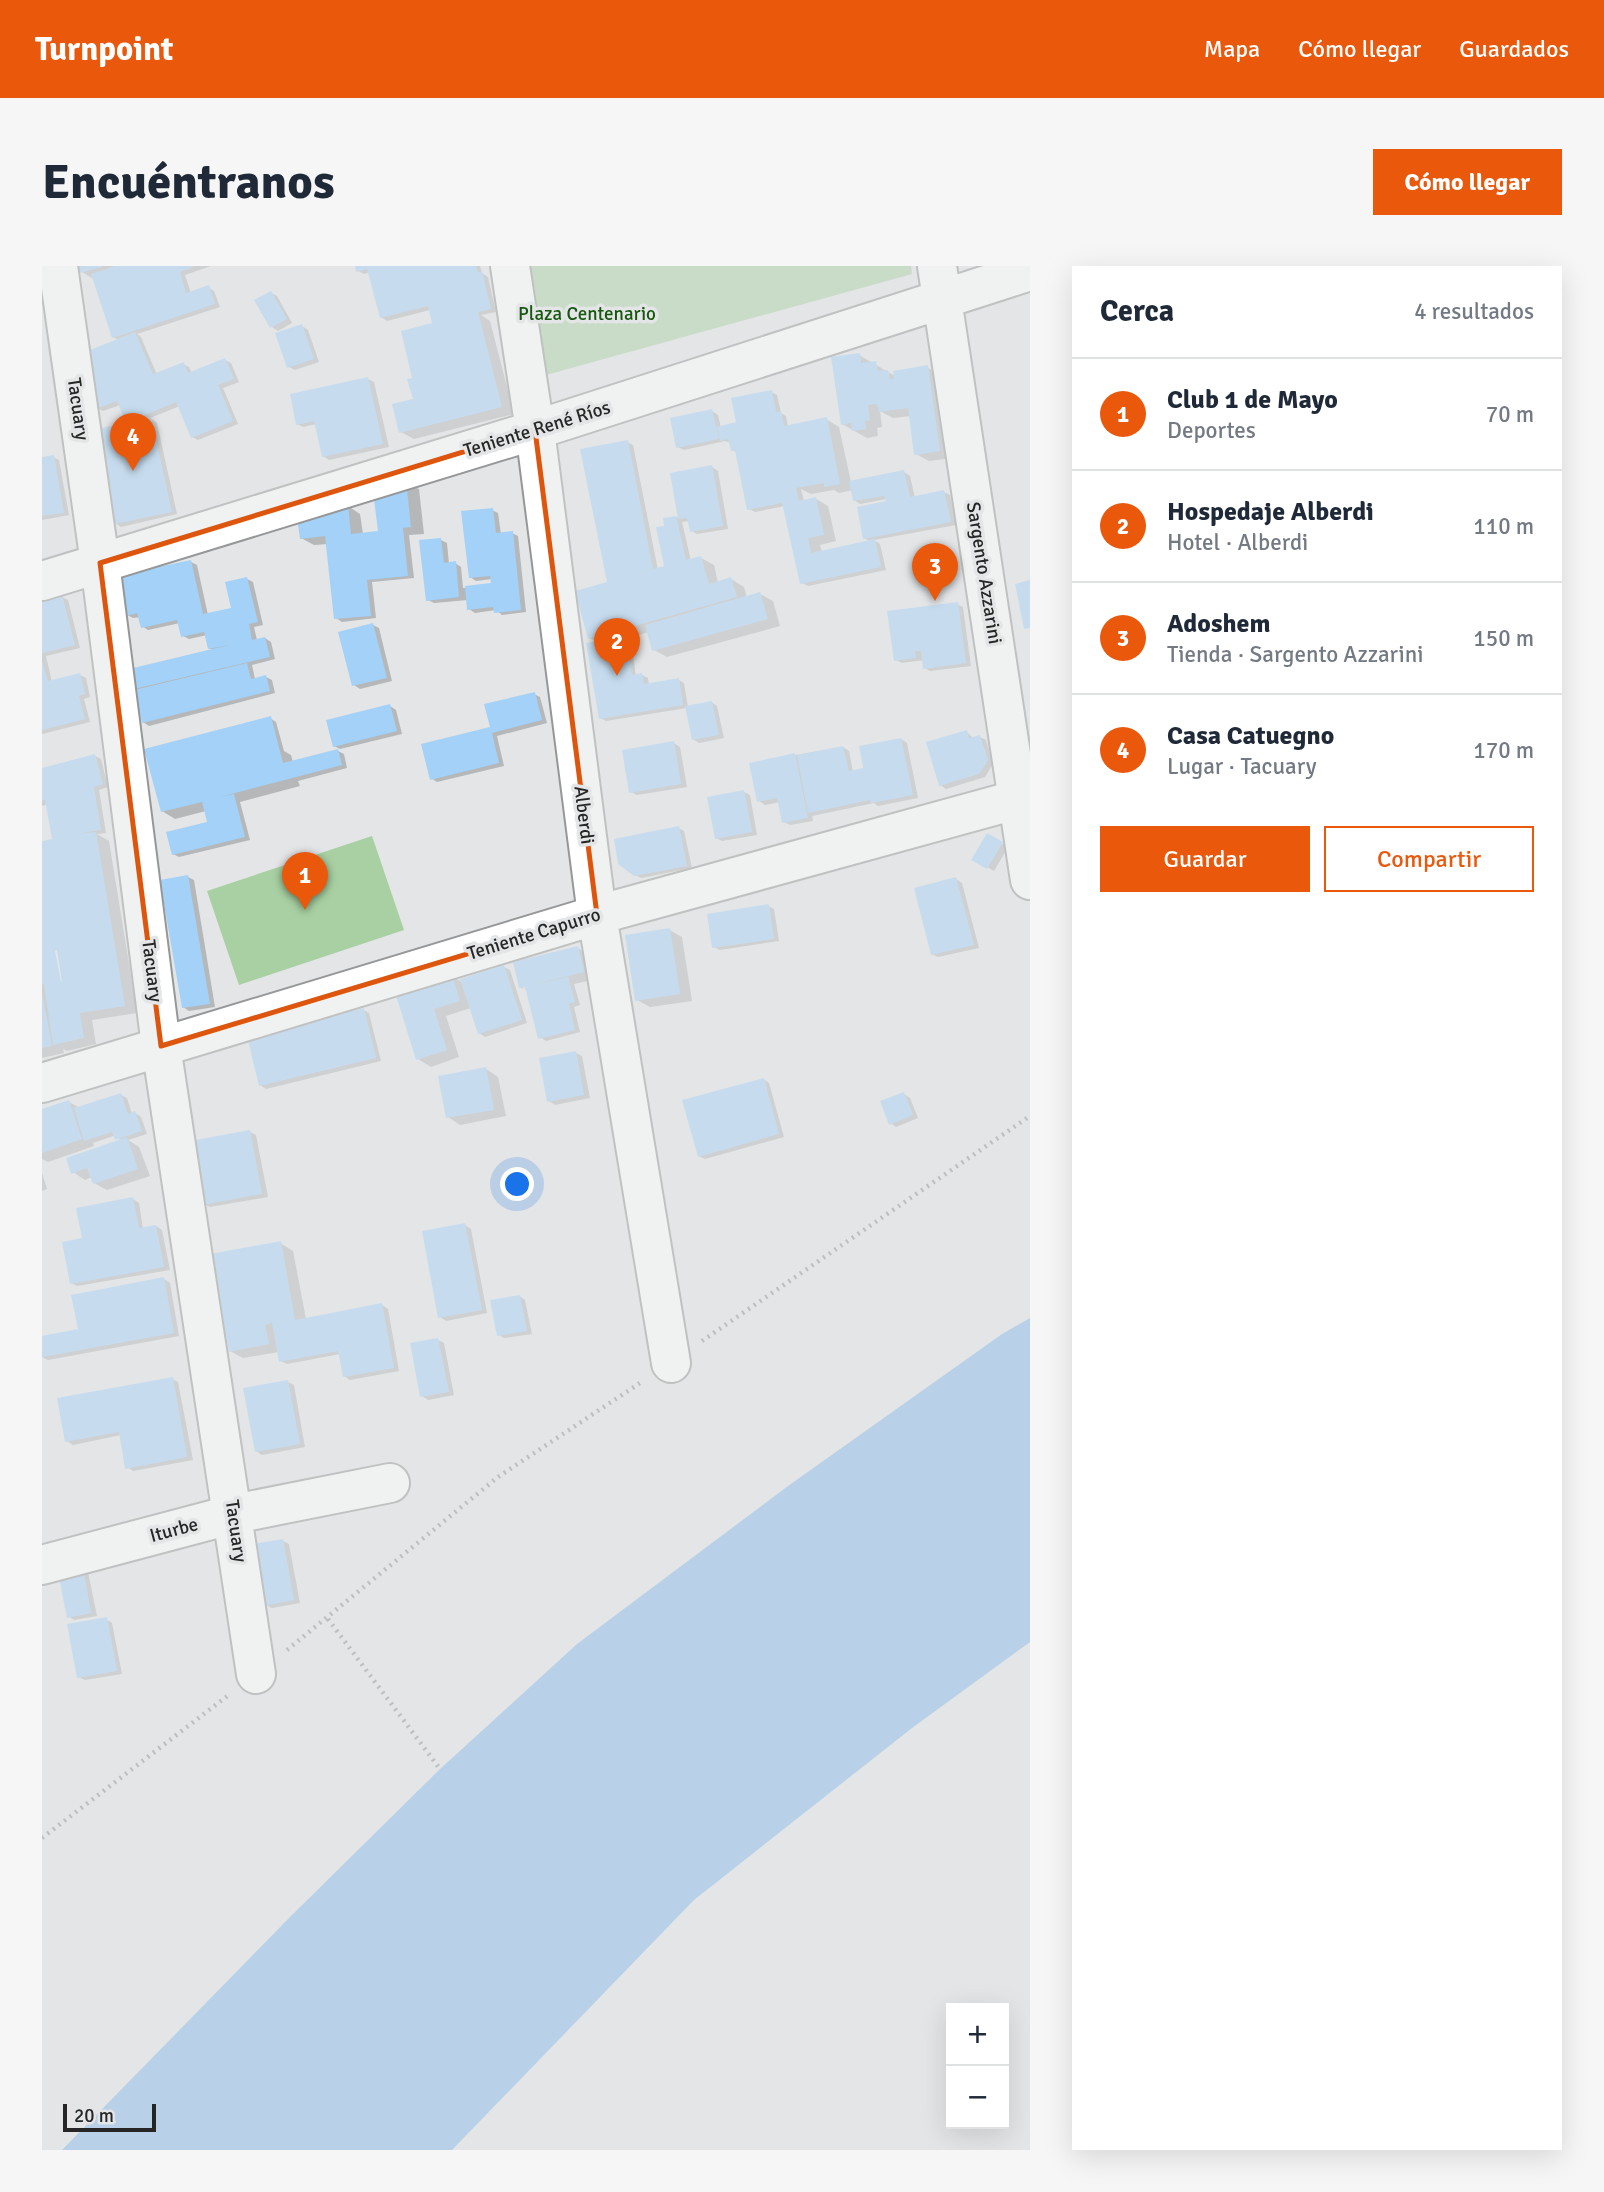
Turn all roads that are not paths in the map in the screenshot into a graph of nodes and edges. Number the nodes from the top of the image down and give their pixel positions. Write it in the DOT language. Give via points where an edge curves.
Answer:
graph roads {
  1 [pos="58,266"];
  2 [pos="510,266"];
  3 [pos="1030,271"];
  4 [pos="939,283"];
  5 [pos="535,430"];
  6 [pos="100,563"];
  7 [pos="42,581"];
  8 [pos="1024,798"];
  9 [pos="1030,880"];
  10 [pos="597,915"];
  11 [pos="161,1046"];
  12 [pos="42,1083"];
  13 [pos="671,1363"];
  14 [pos="390,1483"];
  15 [pos="234,1514"];
  16 [pos="42,1565"];
  17 [pos="256,1674"];
  1 -- 6 [label="street, Tacuary"];
  2 -- 5 [label="street, Alberdi"];
  3 -- 4 [label="street, Teniente René Ríos"];
  4 -- 5 [label="street, Teniente René Ríos"];
  4 -- 8 [label="street, Sargento Azzarini"];
  5 -- 6 [label="street, Teniente René Ríos"];
  5 -- 10 [label="street, Alberdi"];
  6 -- 7 [label="street, Teniente René Ríos"];
  6 -- 11 [label="street, Tacuary"];
  8 -- 9 [label="street, Sargento Azzarini"];
  8 -- 10 [label="street, Teniente Capurro"];
  10 -- 11 [label="street, Teniente Capurro"];
  10 -- 13 [label="street, Alberdi"];
  11 -- 12 [label="street, Teniente Capurro"];
  11 -- 15 [label="street, Tacuary"];
  14 -- 15 [label="street, Iturbe"];
  15 -- 16 [label="street, Iturbe"];
  15 -- 17 [label="street, Tacuary"];
}
